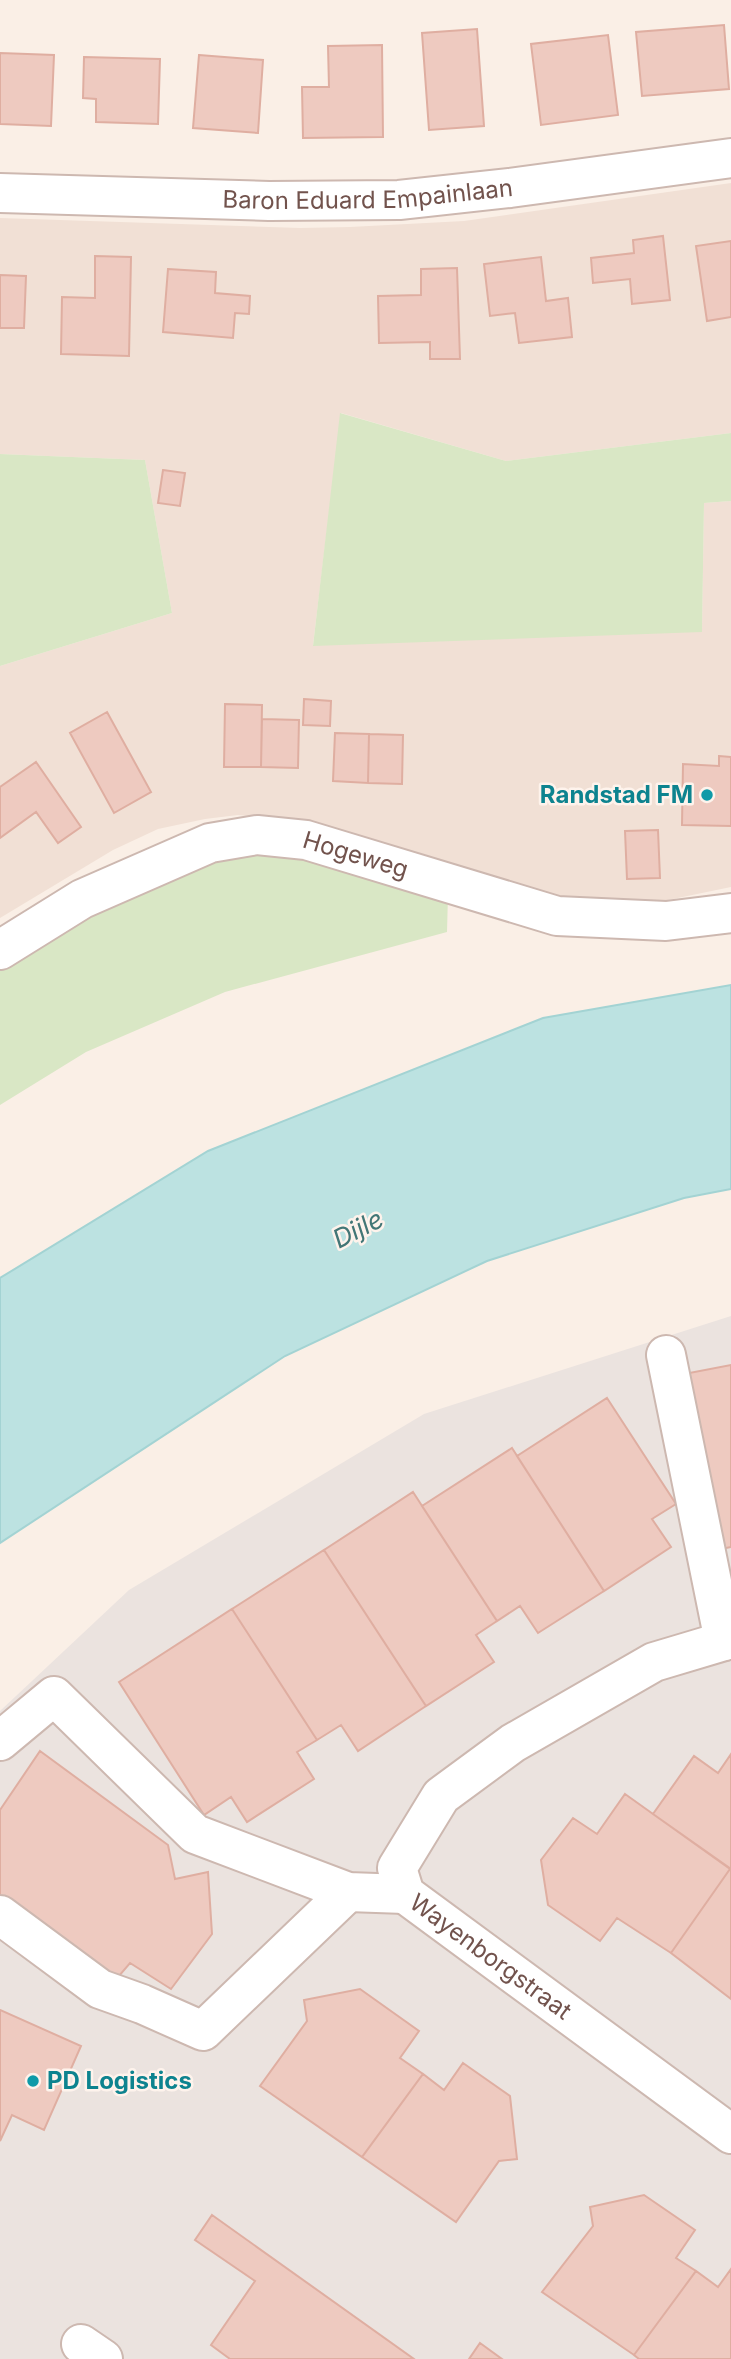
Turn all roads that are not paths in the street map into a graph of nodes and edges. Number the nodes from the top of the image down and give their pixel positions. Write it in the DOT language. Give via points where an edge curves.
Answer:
graph roads {
  1 [pos="731,159"];
  2 [pos="0,193"];
  3 [pos="731,913"];
  4 [pos="0,950"];
  5 [pos="666,1355"];
  6 [pos="727,1640"];
  7 [pos="0,1741"];
  8 [pos="348,1892"];
  9 [pos="405,1894"];
  10 [pos="0,1915"];
  11 [pos="731,2134"];
  1 -- 2 [label="street, Baron Eduard Empainlaan" via="400,200"];
  3 -- 4 [label="street, Hogeweg" via="666,921 557,916 306,840 257,835 210,843 82,899"];
  5 -- 6 [label="street"];
  6 -- 9 [label="street, Wayenborgstraat" via="654,1662 513,1743 441,1796 397,1868"];
  7 -- 8 [label="street" via="54,1696 195,1834"];
  8 -- 9 [label="street"];
  8 -- 10 [label="street" via="203,2031 100,1989"];
  9 -- 11 [label="street, Wayenborgstraat"];
}
